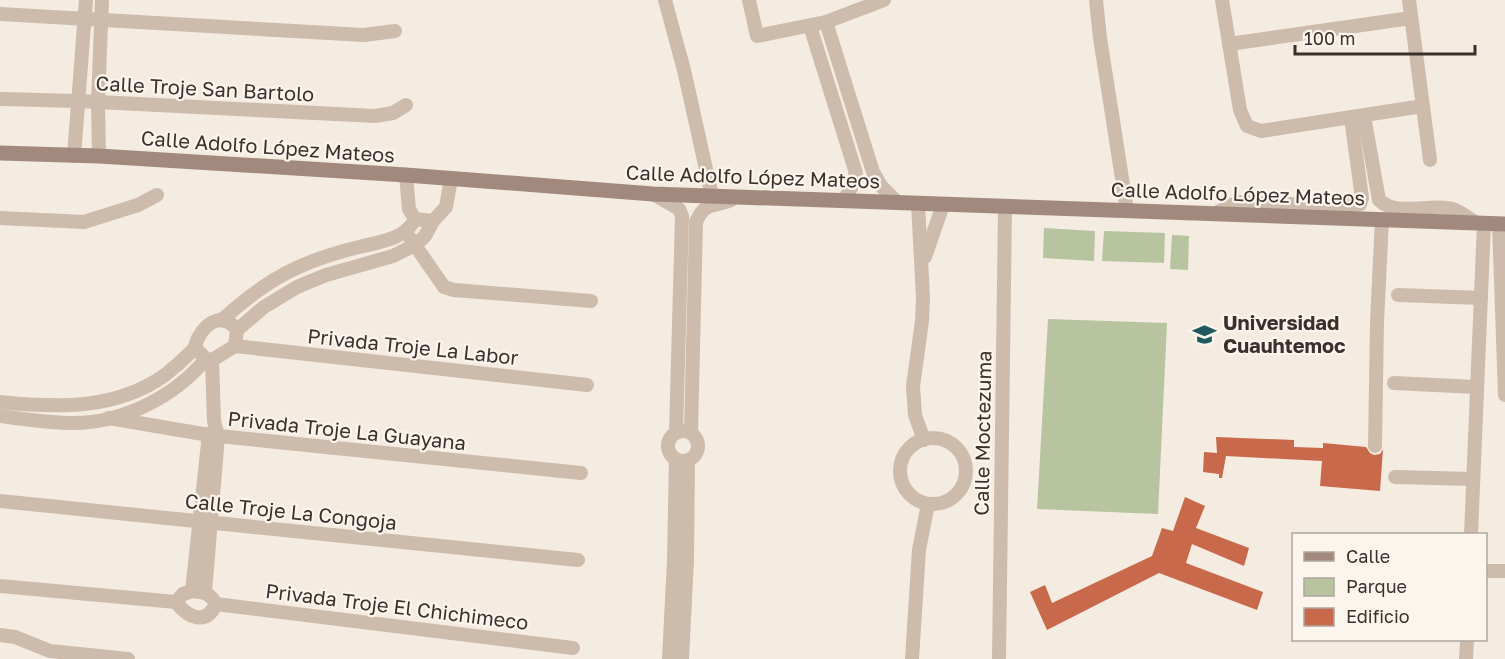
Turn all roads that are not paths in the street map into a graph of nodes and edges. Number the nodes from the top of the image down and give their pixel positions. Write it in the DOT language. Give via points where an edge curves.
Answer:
graph roads {
  1 [pos="86,0"];
  2 [pos="102,0"];
  3 [pos="664,0"];
  4 [pos="749,0"];
  5 [pos="884,0"];
  6 [pos="1096,0"];
  7 [pos="1222,0"];
  8 [pos="1409,0"];
  9 [pos="0,14"];
  10 [pos="85,17"];
  11 [pos="1411,18"];
  12 [pos="101,19"];
  13 [pos="826,22"];
  14 [pos="810,26"];
  15 [pos="395,31"];
  16 [pos="1229,44"];
  17 [pos="0,99"];
  18 [pos="79,101"];
  19 [pos="98,102"];
  20 [pos="406,105"];
  21 [pos="1423,106"];
  22 [pos="1358,117"];
  23 [pos="0,153"];
  24 [pos="74,156"];
  25 [pos="99,156"];
  26 [pos="1431,160"];
  27 [pos="406,175"];
  28 [pos="451,179"];
  29 [pos="653,194"];
  30 [pos="157,195"];
  31 [pos="712,196"];
  32 [pos="738,197"];
  33 [pos="844,200"];
  34 [pos="897,202"];
  35 [pos="918,204"];
  36 [pos="943,205"];
  37 [pos="1005,207"];
  38 [pos="1127,210"];
  39 [pos="1214,213"];
  40 [pos="0,218"];
  41 [pos="415,219"];
  42 [pos="1382,219"];
  43 [pos="433,221"];
  44 [pos="1491,223"];
  45 [pos="405,232"];
  46 [pos="416,244"];
  47 [pos="922,265"];
  48 [pos="1398,295"];
  49 [pos="1480,298"];
  50 [pos="591,301"];
  51 [pos="223,319"];
  52 [pos="237,330"];
  53 [pos="679,335"];
  54 [pos="693,336"];
  55 [pos="235,346"];
  56 [pos="195,348"];
  57 [pos="209,360"];
  58 [pos="1394,383"];
  59 [pos="587,385"];
  60 [pos="1476,387"];
  61 [pos="1505,395"];
  62 [pos="0,402"];
  63 [pos="0,416"];
  64 [pos="110,418"];
  65 [pos="676,433"];
  66 [pos="691,434"];
  67 [pos="214,436"];
  68 [pos="924,440"];
  69 [pos="1376,446"];
  70 [pos="682,459"];
  71 [pos="581,473"];
  72 [pos="1395,477"];
  73 [pos="1473,479"];
  74 [pos="0,501"];
  75 [pos="928,504"];
  76 [pos="207,522"];
  77 [pos="1471,533"];
  78 [pos="578,560"];
  79 [pos="681,560"];
  80 [pos="1487,571"];
  81 [pos="1505,571"];
  82 [pos="0,586"];
  83 [pos="198,591"];
  84 [pos="176,602"];
  85 [pos="216,604"];
  86 [pos="0,635"];
  87 [pos="1467,641"];
  88 [pos="573,648"];
  89 [pos="128,659"];
  90 [pos="669,659"];
  91 [pos="682,659"];
  92 [pos="912,659"];
  93 [pos="999,659"];
  94 [pos="1466,659"];
  1 -- 10 [label="street"];
  2 -- 12 [label="street"];
  3 -- 31 [label="street"];
  4 -- 14 [label="street" via="758,36"];
  5 -- 13 [label="street"];
  6 -- 38 [label="street"];
  7 -- 16 [label="street"];
  8 -- 11 [label="street"];
  9 -- 10 [label="street"];
  10 -- 12 [label="street"];
  10 -- 18 [label="street"];
  11 -- 16 [label="street"];
  11 -- 21 [label="street"];
  12 -- 15 [label="street" via="364,35"];
  12 -- 19 [label="street"];
  13 -- 14 [label="street"];
  13 -- 34 [label="street" via="873,172"];
  14 -- 33 [label="street" via="856,173"];
  16 -- 22 [label="street" via="1240,110 1247,126 1260,131"];
  17 -- 18 [label="street, Calle Troje San Bartolo"];
  18 -- 19 [label="street, Calle Troje San Bartolo"];
  18 -- 24 [label="street"];
  19 -- 20 [label="street, Calle Troje San Bartolo" via="375,116 393,113"];
  19 -- 25 [label="street"];
  21 -- 22 [label="street"];
  21 -- 26 [label="street"];
  22 -- 39 [label="street" via="1362,198 1359,204 1238,202"];
  22 -- 44 [label="street" via="1379,200 1385,206 1449,208"];
  23 -- 24 [label="street, Calle Adolfo López Mateos"];
  24 -- 25 [label="street, Calle Adolfo López Mateos"];
  25 -- 27 [label="street, Calle Adolfo López Mateos"];
  27 -- 28 [label="street, Calle Adolfo López Mateos"];
  27 -- 41 [label="street" via="409,209"];
  28 -- 29 [label="street, Calle Adolfo López Mateos"];
  28 -- 43 [label="street" via="446,207"];
  29 -- 31 [label="street, Calle Adolfo López Mateos"];
  29 -- 53 [label="street" via="679,208 682,216"];
  30 -- 40 [label="street" via="84,222"];
  31 -- 32 [label="street, Calle Adolfo López Mateos"];
  32 -- 33 [label="street, Calle Adolfo López Mateos"];
  32 -- 54 [label="street" via="712,204 701,211 696,222"];
  33 -- 34 [label="street, Calle Adolfo López Mateos"];
  34 -- 35 [label="street, Calle Adolfo López Mateos"];
  35 -- 36 [label="street, Calle Adolfo López Mateos"];
  35 -- 47 [label="street"];
  36 -- 37 [label="street, Calle Adolfo López Mateos"];
  36 -- 47 [label="street"];
  37 -- 38 [label="street, Calle Adolfo López Mateos"];
  37 -- 93 [label="street, Calle Moctezuma"];
  38 -- 39 [label="street, Calle Adolfo López Mateos"];
  39 -- 42 [label="street, Calle Adolfo López Mateos"];
  41 -- 43 [label="street"];
  41 -- 45 [label="street"];
  42 -- 44 [label="street, Calle Adolfo López Mateos"];
  42 -- 69 [label="street"];
  43 -- 46 [label="street"];
  44 -- 49 [label="street"];
  44 -- 61 [label="street"];
  45 -- 46 [label="street"];
  45 -- 51 [label="street" via="283,273"];
  46 -- 50 [label="street" via="444,287"];
  46 -- 52 [label="street" via="393,256 297,287"];
  47 -- 68 [label="street" via="922,321 913,386 915,415"];
  48 -- 49 [label="street"];
  49 -- 60 [label="street"];
  51 -- 52 [label="street"];
  51 -- 56 [label="street" via="204,330"];
  52 -- 55 [label="street"];
  53 -- 54 [label="street"];
  53 -- 65 [label="street"];
  54 -- 66 [label="street"];
  55 -- 57 [label="street"];
  55 -- 59 [label="street, Privada Troje La Labor"];
  56 -- 57 [label="street"];
  56 -- 62 [label="street" via="165,375 137,392 111,400 45,406"];
  57 -- 64 [label="street" via="166,395"];
  57 -- 67 [label="street"];
  58 -- 60 [label="street"];
  60 -- 73 [label="street"];
  63 -- 64 [label="street" via="75,423"];
  64 -- 67 [label="street, Privada Troje La Guayana"];
  65 -- 66 [label="street"];
  65 -- 70 [label="street" via="668,448"];
  66 -- 70 [label="street" via="698,450"];
  67 -- 71 [label="street, Privada Troje La Guayana"];
  67 -- 76 [label="street"];
  68 -- 75 [label="street" via="906,452 900,473 908,494"];
  68 -- 75 [label="street" via="944,441 953,446 965,463 966,474 958,492 949,500"];
  70 -- 79 [label="street"];
  72 -- 73 [label="street"];
  73 -- 77 [label="street"];
  74 -- 76 [label="street, Calle Troje La Congoja"];
  75 -- 92 [label="street" via="919,550"];
  76 -- 78 [label="street, Calle Troje La Congoja"];
  76 -- 83 [label="street"];
  79 -- 90 [label="street"];
  79 -- 91 [label="street"];
  80 -- 81 [label="street"];
  82 -- 84 [label="street"];
  83 -- 84 [label="street" via="183,594"];
  83 -- 85 [label="street" via="212,596"];
  84 -- 85 [label="street" via="190,616 204,617"];
  85 -- 88 [label="street, Privada Troje El Chichimeco"];
  86 -- 89 [label="street" via="15,636 50,651"];
  87 -- 94 [label="street"];
}
